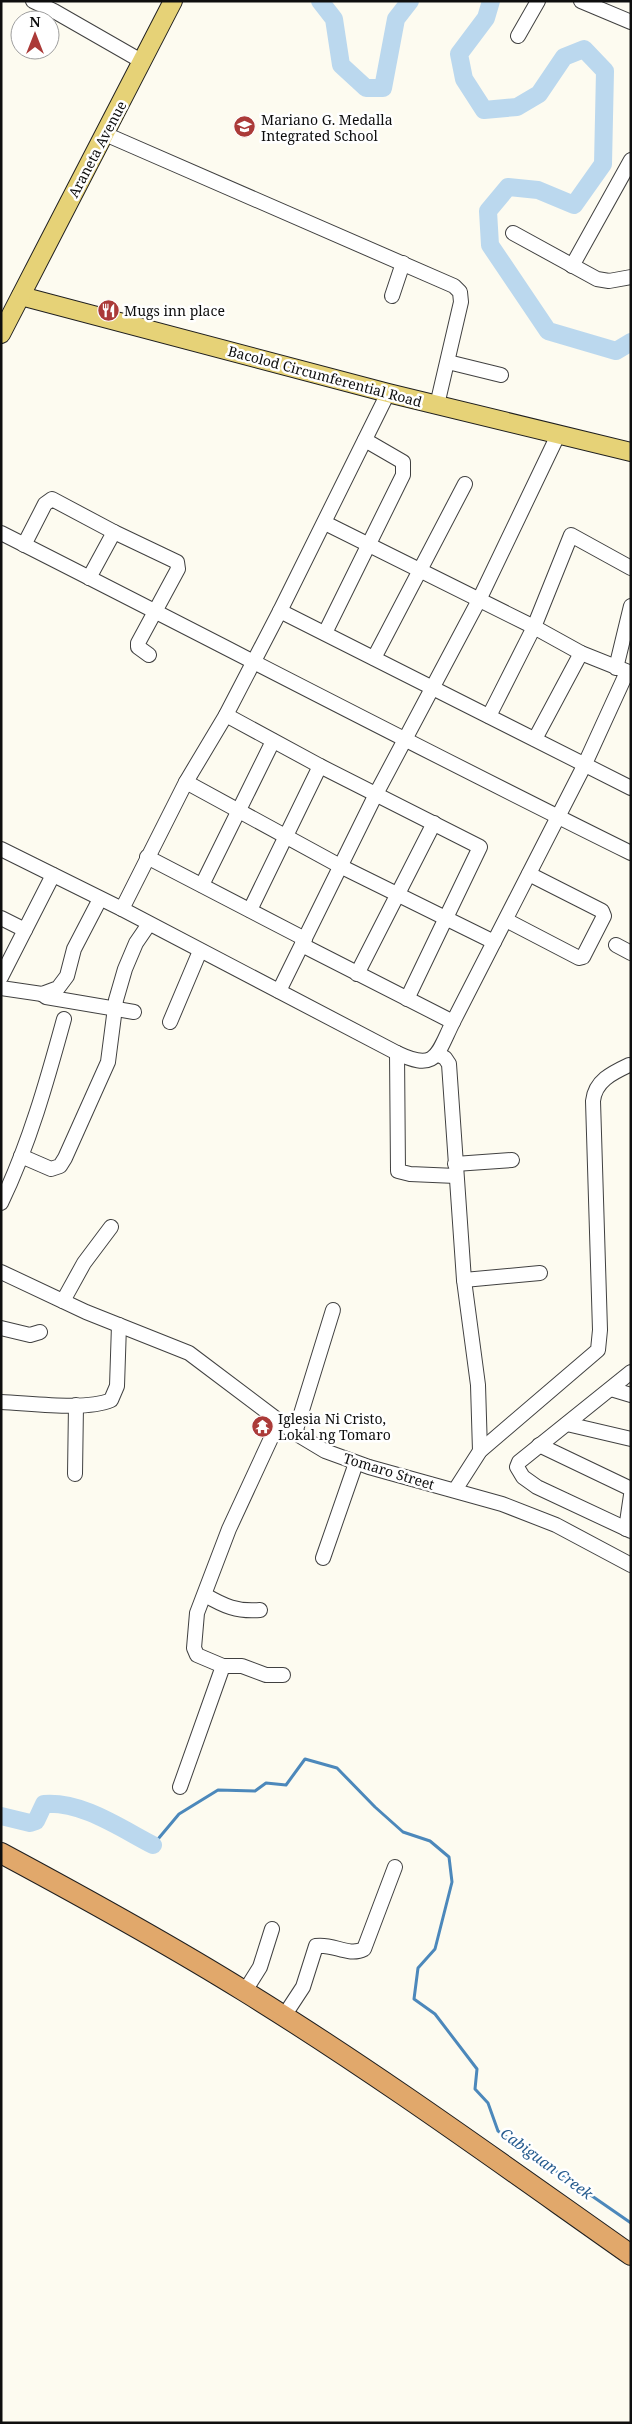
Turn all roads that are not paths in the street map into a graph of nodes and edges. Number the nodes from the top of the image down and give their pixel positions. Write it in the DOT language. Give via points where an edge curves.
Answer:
graph roads {
  1 [pos="32,1"];
  2 [pos="173,1"];
  3 [pos="538,1"];
  4 [pos="581,1"];
  5 [pos="631,22"];
  6 [pos="518,36"];
  7 [pos="143,62"];
  8 [pos="105,134"];
  9 [pos="631,160"];
  10 [pos="513,233"];
  11 [pos="403,263"];
  12 [pos="572,266"];
  13 [pos="631,277"];
  14 [pos="21,296"];
  15 [pos="392,296"];
  16 [pos="1,334"];
  17 [pos="448,362"];
  18 [pos="501,375"];
  19 [pos="388,393"];
  20 [pos="437,405"];
  21 [pos="558,434"];
  22 [pos="366,440"];
  23 [pos="631,452"];
  24 [pos="465,484"];
  25 [pos="325,523"];
  26 [pos="114,532"];
  27 [pos="1,533"];
  28 [pos="24,545"];
  29 [pos="369,546"];
  30 [pos="631,568"];
  31 [pos="420,570"];
  32 [pos="89,578"];
  33 [pos="479,600"];
  34 [pos="631,606"];
  35 [pos="155,610"];
  36 [pos="280,611"];
  37 [pos="534,627"];
  38 [pos="325,633"];
  39 [pos="581,653"];
  40 [pos="149,655"];
  41 [pos="374,658"];
  42 [pos="253,662"];
  43 [pos="625,671"];
  44 [pos="433,687"];
  45 [pos="226,715"];
  46 [pos="488,716"];
  47 [pos="535,739"];
  48 [pos="404,740"];
  49 [pos="273,741"];
  50 [pos="320,766"];
  51 [pos="584,766"];
  52 [pos="186,782"];
  53 [pos="631,788"];
  54 [pos="376,794"];
  55 [pos="237,812"];
  56 [pos="558,817"];
  57 [pos="434,823"];
  58 [pos="285,838"];
  59 [pos="1,849"];
  60 [pos="631,853"];
  61 [pos="147,857"];
  62 [pos="340,866"];
  63 [pos="53,874"];
  64 [pos="529,874"];
  65 [pos="202,884"];
  66 [pos="398,895"];
  67 [pos="100,899"];
  68 [pos="122,909"];
  69 [pos="250,910"];
  70 [pos="1,918"];
  71 [pos="446,918"];
  72 [pos="506,920"];
  73 [pos="149,924"];
  74 [pos="25,930"];
  75 [pos="303,942"];
  76 [pos="494,942"];
  77 [pos="616,945"];
  78 [pos="200,951"];
  79 [pos="631,953"];
  80 [pos="2,972"];
  81 [pos="357,974"];
  82 [pos="1,988"];
  83 [pos="279,991"];
  84 [pos="42,994"];
  85 [pos="407,999"];
  86 [pos="115,1009"];
  87 [pos="134,1012"];
  88 [pos="64,1019"];
  89 [pos="170,1022"];
  90 [pos="453,1022"];
  91 [pos="397,1053"];
  92 [pos="437,1054"];
  93 [pos="628,1065"];
  94 [pos="21,1156"];
  95 [pos="512,1160"];
  96 [pos="455,1170"];
  97 [pos="1,1203"];
  98 [pos="111,1227"];
  99 [pos="1,1272"];
  100 [pos="540,1273"];
  101 [pos="464,1280"];
  102 [pos="63,1301"];
  103 [pos="333,1310"];
  104 [pos="119,1325"];
  105 [pos="1,1328"];
  106 [pos="40,1332"];
  107 [pos="631,1372"];
  108 [pos="611,1389"];
  109 [pos="631,1394"];
  110 [pos="1,1402"];
  111 [pos="76,1405"];
  112 [pos="279,1421"];
  113 [pos="567,1424"];
  114 [pos="296,1433"];
  115 [pos="631,1440"];
  116 [pos="539,1445"];
  117 [pos="480,1451"];
  118 [pos="356,1463"];
  119 [pos="75,1474"];
  120 [pos="631,1489"];
  121 [pos="455,1490"];
  122 [pos="630,1503"];
  123 [pos="628,1530"];
  124 [pos="323,1558"];
  125 [pos="631,1565"];
  126 [pos="205,1595"];
  127 [pos="260,1610"];
  128 [pos="224,1666"];
  129 [pos="284,1676"];
  130 [pos="180,1787"];
  131 [pos="1,1845"];
  132 [pos="1,1853"];
  133 [pos="395,1867"];
  134 [pos="272,1928"];
  135 [pos="247,1988"];
  136 [pos="286,2013"];
  137 [pos="562,2202"];
  138 [pos="631,2246"];
  139 [pos="631,2255"];
  1 -- 7 [label="street"];
  2 -- 7 [label="main road, Araneta Avenue"];
  3 -- 6 [label="street"];
  4 -- 5 [label="street"];
  7 -- 8 [label="main road, Araneta Avenue"];
  8 -- 11 [label="street"];
  8 -- 14 [label="main road, Araneta Avenue"];
  9 -- 12 [label="street"];
  10 -- 12 [label="street"];
  11 -- 15 [label="street"];
  11 -- 17 [label="street" via="454,286 460,292 461,302"];
  12 -- 13 [label="street" via="597,279 609,281"];
  14 -- 16 [label="main road, Araneta Avenue"];
  14 -- 19 [label="main road, Bacolod Circumferential Road"];
  17 -- 18 [label="street"];
  17 -- 20 [label="street"];
  19 -- 20 [label="main road, Bacolod Circumferential Road"];
  19 -- 22 [label="street"];
  20 -- 21 [label="main road, Bacolod Circumferential Road"];
  21 -- 23 [label="main road, Bacolod Circumferential Road"];
  21 -- 33 [label="street"];
  22 -- 25 [label="street"];
  22 -- 29 [label="street" via="403,462 404,468 404,475"];
  24 -- 31 [label="street"];
  25 -- 29 [label="street"];
  25 -- 36 [label="street"];
  26 -- 28 [label="street" via="49,499"];
  26 -- 32 [label="street"];
  26 -- 35 [label="street" via="179,564"];
  27 -- 28 [label="street"];
  28 -- 32 [label="street"];
  29 -- 31 [label="street"];
  29 -- 38 [label="street"];
  30 -- 37 [label="street" via="571,535"];
  31 -- 33 [label="street"];
  31 -- 41 [label="street"];
  32 -- 35 [label="street"];
  33 -- 37 [label="street"];
  33 -- 44 [label="street"];
  34 -- 43 [label="street"];
  35 -- 40 [label="street" via="138,643 138,647"];
  35 -- 42 [label="street"];
  36 -- 38 [label="street"];
  36 -- 42 [label="street"];
  37 -- 39 [label="street"];
  37 -- 46 [label="street"];
  38 -- 41 [label="street"];
  39 -- 43 [label="street"];
  39 -- 47 [label="street"];
  41 -- 44 [label="street"];
  42 -- 45 [label="street"];
  42 -- 48 [label="street"];
  43 -- 51 [label="street"];
  44 -- 46 [label="street"];
  44 -- 48 [label="street"];
  45 -- 49 [label="street"];
  45 -- 52 [label="street"];
  46 -- 47 [label="street"];
  47 -- 51 [label="street"];
  48 -- 54 [label="street"];
  48 -- 56 [label="street"];
  49 -- 50 [label="street"];
  49 -- 55 [label="street"];
  50 -- 54 [label="street"];
  50 -- 58 [label="street"];
  51 -- 53 [label="street"];
  51 -- 56 [label="street"];
  52 -- 55 [label="street"];
  52 -- 61 [label="street"];
  54 -- 57 [label="street"];
  54 -- 62 [label="street"];
  55 -- 58 [label="street"];
  55 -- 65 [label="street"];
  56 -- 60 [label="street"];
  56 -- 64 [label="street"];
  57 -- 66 [label="street"];
  57 -- 71 [label="street" via="480,847"];
  58 -- 62 [label="street"];
  58 -- 69 [label="street"];
  59 -- 63 [label="street"];
  61 -- 65 [label="street"];
  61 -- 68 [label="street"];
  62 -- 66 [label="street"];
  62 -- 75 [label="street"];
  63 -- 67 [label="street"];
  63 -- 74 [label="street"];
  64 -- 72 [label="street"];
  64 -- 72 [label="street" via="602,911 604,916 592,941 583,957 579,958"];
  65 -- 69 [label="street"];
  66 -- 71 [label="street"];
  66 -- 81 [label="street"];
  67 -- 68 [label="street"];
  67 -- 84 [label="street" via="74,949 67,976 58,988"];
  68 -- 73 [label="street"];
  69 -- 75 [label="street"];
  70 -- 74 [label="street"];
  71 -- 76 [label="street"];
  71 -- 85 [label="street"];
  72 -- 76 [label="street"];
  73 -- 78 [label="street"];
  73 -- 86 [label="street" via="136,943 125,969"];
  74 -- 80 [label="street"];
  75 -- 81 [label="street"];
  75 -- 83 [label="street"];
  76 -- 90 [label="street"];
  77 -- 79 [label="street"];
  78 -- 83 [label="street"];
  78 -- 89 [label="street"];
  81 -- 85 [label="street"];
  82 -- 84 [label="street"];
  83 -- 91 [label="street"];
  84 -- 86 [label="street" via="46,998"];
  85 -- 90 [label="street"];
  86 -- 87 [label="street"];
  86 -- 94 [label="street" via="108,1062 60,1166 46,1168"];
  88 -- 94 [label="street"];
  90 -- 92 [label="street"];
  91 -- 92 [label="street" via="427,1062"];
  91 -- 96 [label="street" via="398,1171 410,1174"];
  92 -- 96 [label="street" via="449,1064"];
  93 -- 117 [label="street" via="607,1077 594,1094 598,1350"];
  94 -- 97 [label="street"];
  95 -- 96 [label="street"];
  96 -- 101 [label="street"];
  98 -- 102 [label="street" via="84,1263"];
  99 -- 102 [label="street, Tomaro Street"];
  100 -- 101 [label="street"];
  101 -- 117 [label="street" via="478,1385"];
  102 -- 104 [label="street, Tomaro Street"];
  103 -- 114 [label="street"];
  104 -- 111 [label="street" via="117,1386 111,1400"];
  104 -- 112 [label="street, Tomaro Street" via="189,1354"];
  105 -- 106 [label="street" via="30,1335"];
  107 -- 108 [label="street"];
  108 -- 109 [label="street"];
  108 -- 113 [label="street"];
  110 -- 111 [label="street"];
  111 -- 119 [label="street"];
  112 -- 114 [label="street, Tomaro Street"];
  112 -- 126 [label="street" via="230,1529"];
  113 -- 115 [label="street"];
  113 -- 116 [label="street"];
  114 -- 118 [label="street, Tomaro Street" via="325,1451"];
  116 -- 120 [label="street"];
  116 -- 123 [label="street" via="519,1462 517,1467 523,1477 558,1498"];
  117 -- 121 [label="street"];
  118 -- 121 [label="street, Tomaro Street"];
  118 -- 124 [label="street"];
  121 -- 125 [label="street, Tomaro Street" via="556,1525"];
  122 -- 123 [label="street"];
  126 -- 127 [label="street" via="230,1608"];
  126 -- 128 [label="street" via="198,1613 194,1648 197,1655"];
  128 -- 129 [label="street" via="242,1666 266,1675"];
  128 -- 130 [label="street"];
  131 -- 135 [label="highway" via="181,1944"];
  132 -- 135 [label="highway"];
  133 -- 136 [label="street" via="364,1949 353,1952 316,1946 303,1987"];
  134 -- 135 [label="street" via="260,1967"];
  135 -- 136 [label="highway"];
  136 -- 137 [label="highway" via="402,2084"];
  137 -- 138 [label="highway"];
  137 -- 139 [label="highway"];
}
